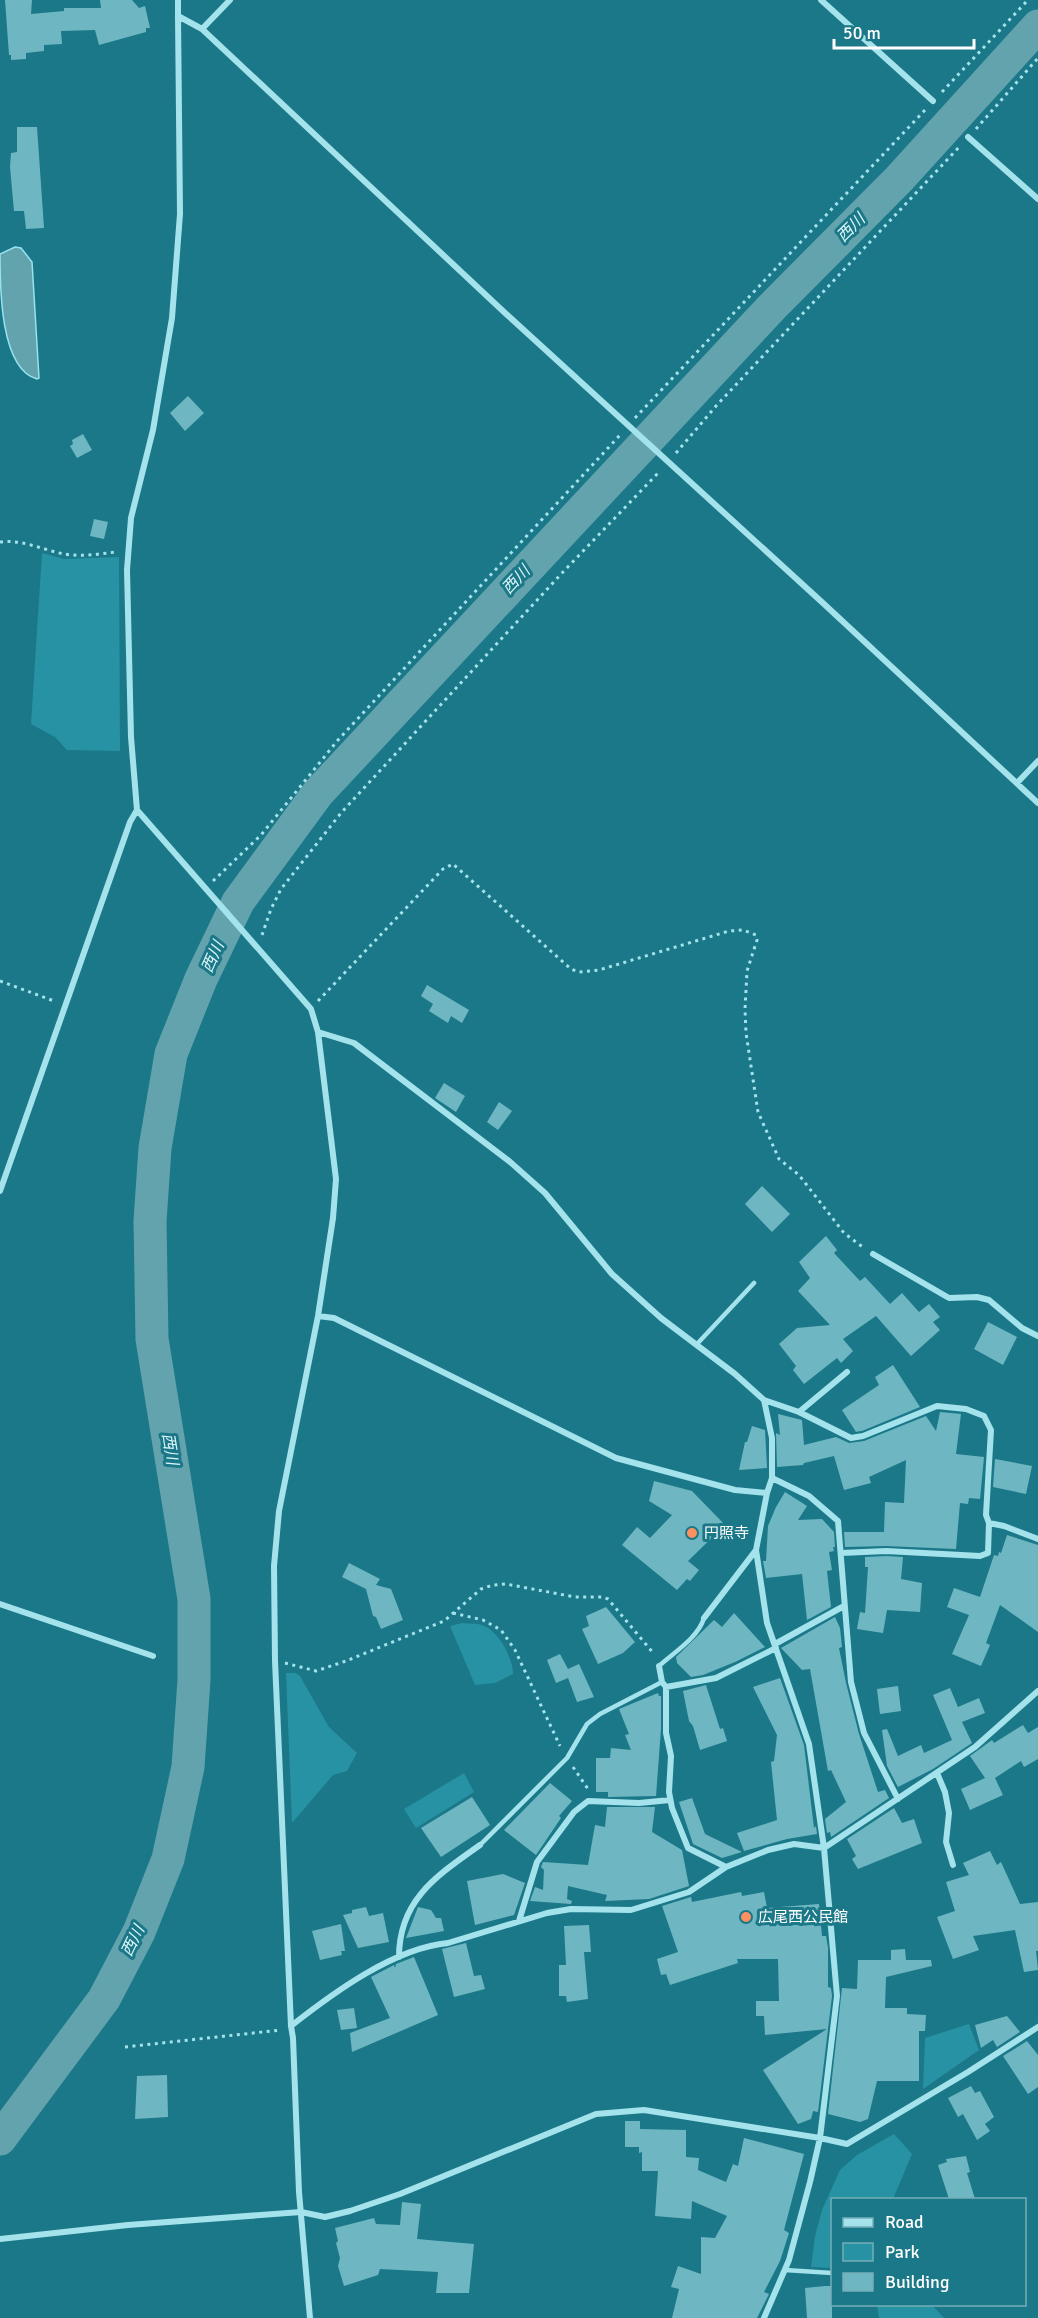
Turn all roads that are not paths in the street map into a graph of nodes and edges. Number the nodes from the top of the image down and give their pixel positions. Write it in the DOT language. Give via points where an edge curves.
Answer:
graph roads {
  1 [pos="178,0"];
  2 [pos="230,0"];
  3 [pos="821,0"];
  4 [pos="178,16"];
  5 [pos="202,30"];
  6 [pos="933,101"];
  7 [pos="969,137"];
  8 [pos="1038,199"];
  9 [pos="1038,761"];
  10 [pos="1017,783"];
  11 [pos="1038,802"];
  12 [pos="137,810"];
  13 [pos="318,1032"];
  14 [pos="0,1191"];
  15 [pos="873,1254"];
  16 [pos="754,1283"];
  17 [pos="318,1316"];
  18 [pos="1038,1336"];
  19 [pos="697,1344"];
  20 [pos="847,1372"];
  21 [pos="764,1400"];
  22 [pos="799,1412"];
  23 [pos="772,1478"];
  24 [pos="767,1493"];
  25 [pos="989,1523"];
  26 [pos="1038,1539"];
  27 [pos="756,1550"];
  28 [pos="841,1553"];
  29 [pos="0,1604"];
  30 [pos="844,1606"];
  31 [pos="704,1618"];
  32 [pos="776,1646"];
  33 [pos="153,1656"];
  34 [pos="659,1666"];
  35 [pos="664,1684"];
  36 [pos="1038,1691"];
  37 [pos="936,1773"];
  38 [pos="898,1799"];
  39 [pos="670,1800"];
  40 [pos="480,1845"];
  41 [pos="824,1848"];
  42 [pos="953,1865"];
  43 [pos="726,1867"];
  44 [pos="519,1921"];
  45 [pos="399,1957"];
  46 [pos="291,2026"];
  47 [pos="1038,2027"];
  48 [pos="820,2138"];
  49 [pos="302,2212"];
  50 [pos="0,2239"];
  51 [pos="785,2270"];
  52 [pos="831,2273"];
  53 [pos="310,2318"];
  54 [pos="764,2318"];
  1 -- 4 [label="street"];
  2 -- 5 [label="street"];
  3 -- 6 [label="street"];
  4 -- 5 [label="street"];
  4 -- 12 [label="street" via="180,214 172,318 153,430 131,518 129,551 127,624"];
  5 -- 10 [label="street"];
  7 -- 8 [label="street"];
  9 -- 10 [label="street"];
  10 -- 11 [label="street"];
  12 -- 13 [label="street" via="311,1009"];
  12 -- 14 [label="street"];
  13 -- 17 [label="street" via="336,1179"];
  13 -- 19 [label="street" via="354,1043 509,1161 545,1193 612,1274"];
  15 -- 18 [label="street" via="949,1298 989,1300 1022,1328"];
  16 -- 19 [label="lane"];
  17 -- 24 [label="street" via="334,1318 616,1458 735,1490"];
  17 -- 46 [label="street" via="279,1511 274,1566"];
  19 -- 21 [label="street"];
  20 -- 22 [label="street"];
  21 -- 22 [label="street"];
  21 -- 23 [label="street" via="771,1430"];
  22 -- 25 [label="street" via="851,1438 937,1406 966,1409 984,1416 991,1430 986,1515"];
  23 -- 24 [label="street"];
  23 -- 28 [label="street" via="809,1496 838,1521"];
  24 -- 27 [label="street"];
  25 -- 26 [label="street"];
  25 -- 28 [label="street" via="988,1553 980,1556"];
  27 -- 31 [label="street"];
  27 -- 32 [label="street" via="767,1623"];
  28 -- 30 [label="street"];
  29 -- 33 [label="street"];
  30 -- 32 [label="street"];
  30 -- 38 [label="street" via="851,1682 864,1733"];
  31 -- 34 [label="lane" via="690,1639"];
  32 -- 35 [label="street" via="716,1678"];
  32 -- 41 [label="street" via="809,1744"];
  34 -- 35 [label="street"];
  35 -- 39 [label="street"];
  35 -- 40 [label="lane" via="587,1724 567,1758"];
  36 -- 37 [label="street" via="975,1747"];
  37 -- 38 [label="street"];
  37 -- 42 [label="street" via="949,1813 946,1842"];
  38 -- 41 [label="street"];
  39 -- 43 [label="street" via="688,1848"];
  39 -- 44 [label="street" via="588,1801 574,1812 537,1862"];
  40 -- 45 [label="street" via="421,1893 399,1936"];
  41 -- 43 [label="street" via="794,1844"];
  41 -- 48 [label="street" via="837,1996"];
  43 -- 44 [label="street" via="689,1892 631,1910 571,1909"];
  44 -- 45 [label="street"];
  45 -- 46 [label="street" via="343,1988"];
  46 -- 49 [label="street"];
  47 -- 48 [label="street" via="847,2144"];
  48 -- 49 [label="street" via="644,2110 596,2114 350,2211 325,2217"];
  48 -- 51 [label="street"];
  49 -- 50 [label="street"];
  49 -- 53 [label="street"];
  51 -- 52 [label="lane"];
  51 -- 54 [label="street"];
}
